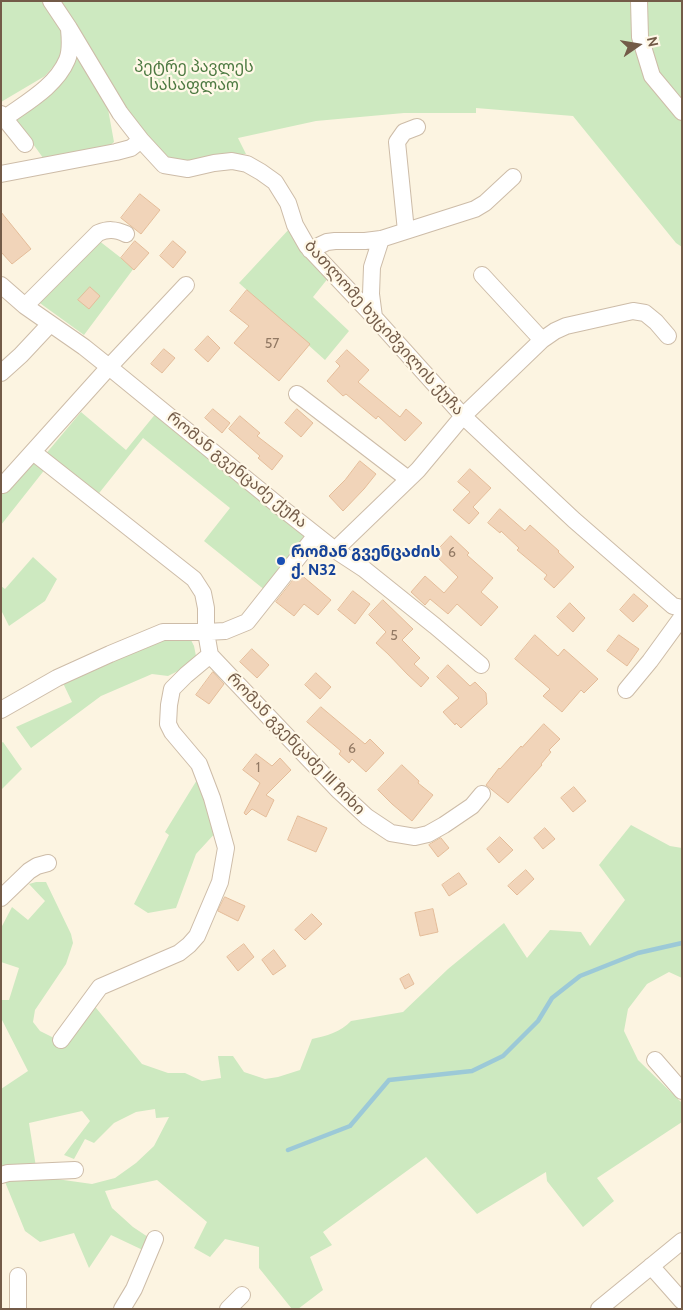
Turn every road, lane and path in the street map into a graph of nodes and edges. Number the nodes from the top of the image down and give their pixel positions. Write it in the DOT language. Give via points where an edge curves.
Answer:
graph roads {
  1 [pos="51,1"];
  2 [pos="639,1"];
  3 [pos="69,28"];
  4 [pos="682,112"];
  5 [pos="3,116"];
  6 [pos="417,127"];
  7 [pos="142,140"];
  8 [pos="25,144"];
  9 [pos="1,174"];
  10 [pos="513,177"];
  11 [pos="406,231"];
  12 [pos="126,234"];
  13 [pos="381,240"];
  14 [pos="310,250"];
  15 [pos="482,275"];
  16 [pos="1,285"];
  17 [pos="186,285"];
  18 [pos="25,306"];
  19 [pos="374,317"];
  20 [pos="50,324"];
  21 [pos="668,336"];
  22 [pos="542,340"];
  23 [pos="109,367"];
  24 [pos="1,373"];
  25 [pos="297,394"];
  26 [pos="463,416"];
  27 [pos="33,452"];
  28 [pos="408,479"];
  29 [pos="3,485"];
  30 [pos="316,535"];
  31 [pos="335,550"];
  32 [pos="682,608"];
  33 [pos="682,617"];
  34 [pos="206,632"];
  35 [pos="210,654"];
  36 [pos="481,665"];
  37 [pos="626,690"];
  38 [pos="1,710"];
  39 [pos="482,794"];
  40 [pos="48,863"];
  41 [pos="1,898"];
  42 [pos="61,1040"];
  43 [pos="655,1060"];
  44 [pos="682,1091"];
  45 [pos="75,1170"];
  46 [pos="1,1176"];
  47 [pos="155,1239"];
  48 [pos="682,1241"];
  49 [pos="651,1266"];
  50 [pos="18,1276"];
  51 [pos="242,1295"];
  52 [pos="682,1301"];
  53 [pos="18,1309"];
  54 [pos="122,1309"];
  55 [pos="228,1309"];
  56 [pos="599,1309"];
  1 -- 3 [label="street, ბათლომე ხუციშვილის ქუჩა"];
  2 -- 4 [label="street" via="640,37 652,76"];
  3 -- 5 [label="street" via="68,58 59,74 44,89"];
  3 -- 7 [label="street, ბათლომე ხუციშვილის ქუჩა" via="120,113"];
  5 -- 8 [label="street"];
  6 -- 11 [label="street" via="404,132 397,142"];
  7 -- 9 [label="street" via="131,148 116,152"];
  7 -- 14 [label="street, ბათლომე ხუციშვილის ქუჩა" via="164,165 188,169 232,161 261,172 275,182"];
  10 -- 11 [label="street" via="475,209"];
  11 -- 13 [label="street"];
  12 -- 18 [label="street" via="116,230 98,233"];
  13 -- 14 [label="street" via="334,241"];
  13 -- 19 [label="street" via="372,267"];
  14 -- 19 [label="street, ბათლომე ხუციშვილის ქუჩა"];
  15 -- 22 [label="street"];
  16 -- 18 [label="street, რომან გვენცაძე ქუჩა"];
  17 -- 23 [label="street"];
  18 -- 20 [label="street, რომან გვენცაძე ქუჩა"];
  19 -- 26 [label="street, ბათლომე ხუციშვილის ქუჩა"];
  20 -- 23 [label="street, რომან გვენცაძე ქუჩა"];
  20 -- 24 [label="street"];
  21 -- 22 [label="street" via="645,313 633,311 566,326"];
  22 -- 26 [label="street"];
  23 -- 27 [label="street"];
  23 -- 30 [label="street, რომან გვენცაძე ქუჩა"];
  25 -- 28 [label="street"];
  26 -- 28 [label="street"];
  26 -- 32 [label="street, ბათლომე ხუციშვილის ქუჩა" via="581,526 673,606"];
  27 -- 29 [label="street"];
  27 -- 34 [label="street" via="194,579 203,593"];
  28 -- 31 [label="street"];
  30 -- 31 [label="street"];
  30 -- 34 [label="street, რომან გვენცაძე ქუჩა" via="247,622 225,631"];
  31 -- 36 [label="street" via="364,569"];
  33 -- 37 [label="street"];
  34 -- 35 [label="street"];
  34 -- 38 [label="street, რომან გვენცაძე ქუჩა" via="163,632 57,678"];
  35 -- 39 [label="street, რომან გვენცაძე III ჩიხი" via="339,791 367,817 391,833 415,837 428,834 472,806"];
  35 -- 42 [label="street" via="172,689 168,724 200,764 212,798 226,848 220,882 197,936 189,945 179,953 100,987"];
  40 -- 41 [label="street" via="29,871"];
  43 -- 44 [label="street"];
  45 -- 46 [label="street"];
  47 -- 54 [label="street" via="134,1290"];
  48 -- 49 [label="street"];
  49 -- 52 [label="street"];
  49 -- 56 [label="street"];
  50 -- 53 [label="street"];
  51 -- 55 [label="street"];
}
